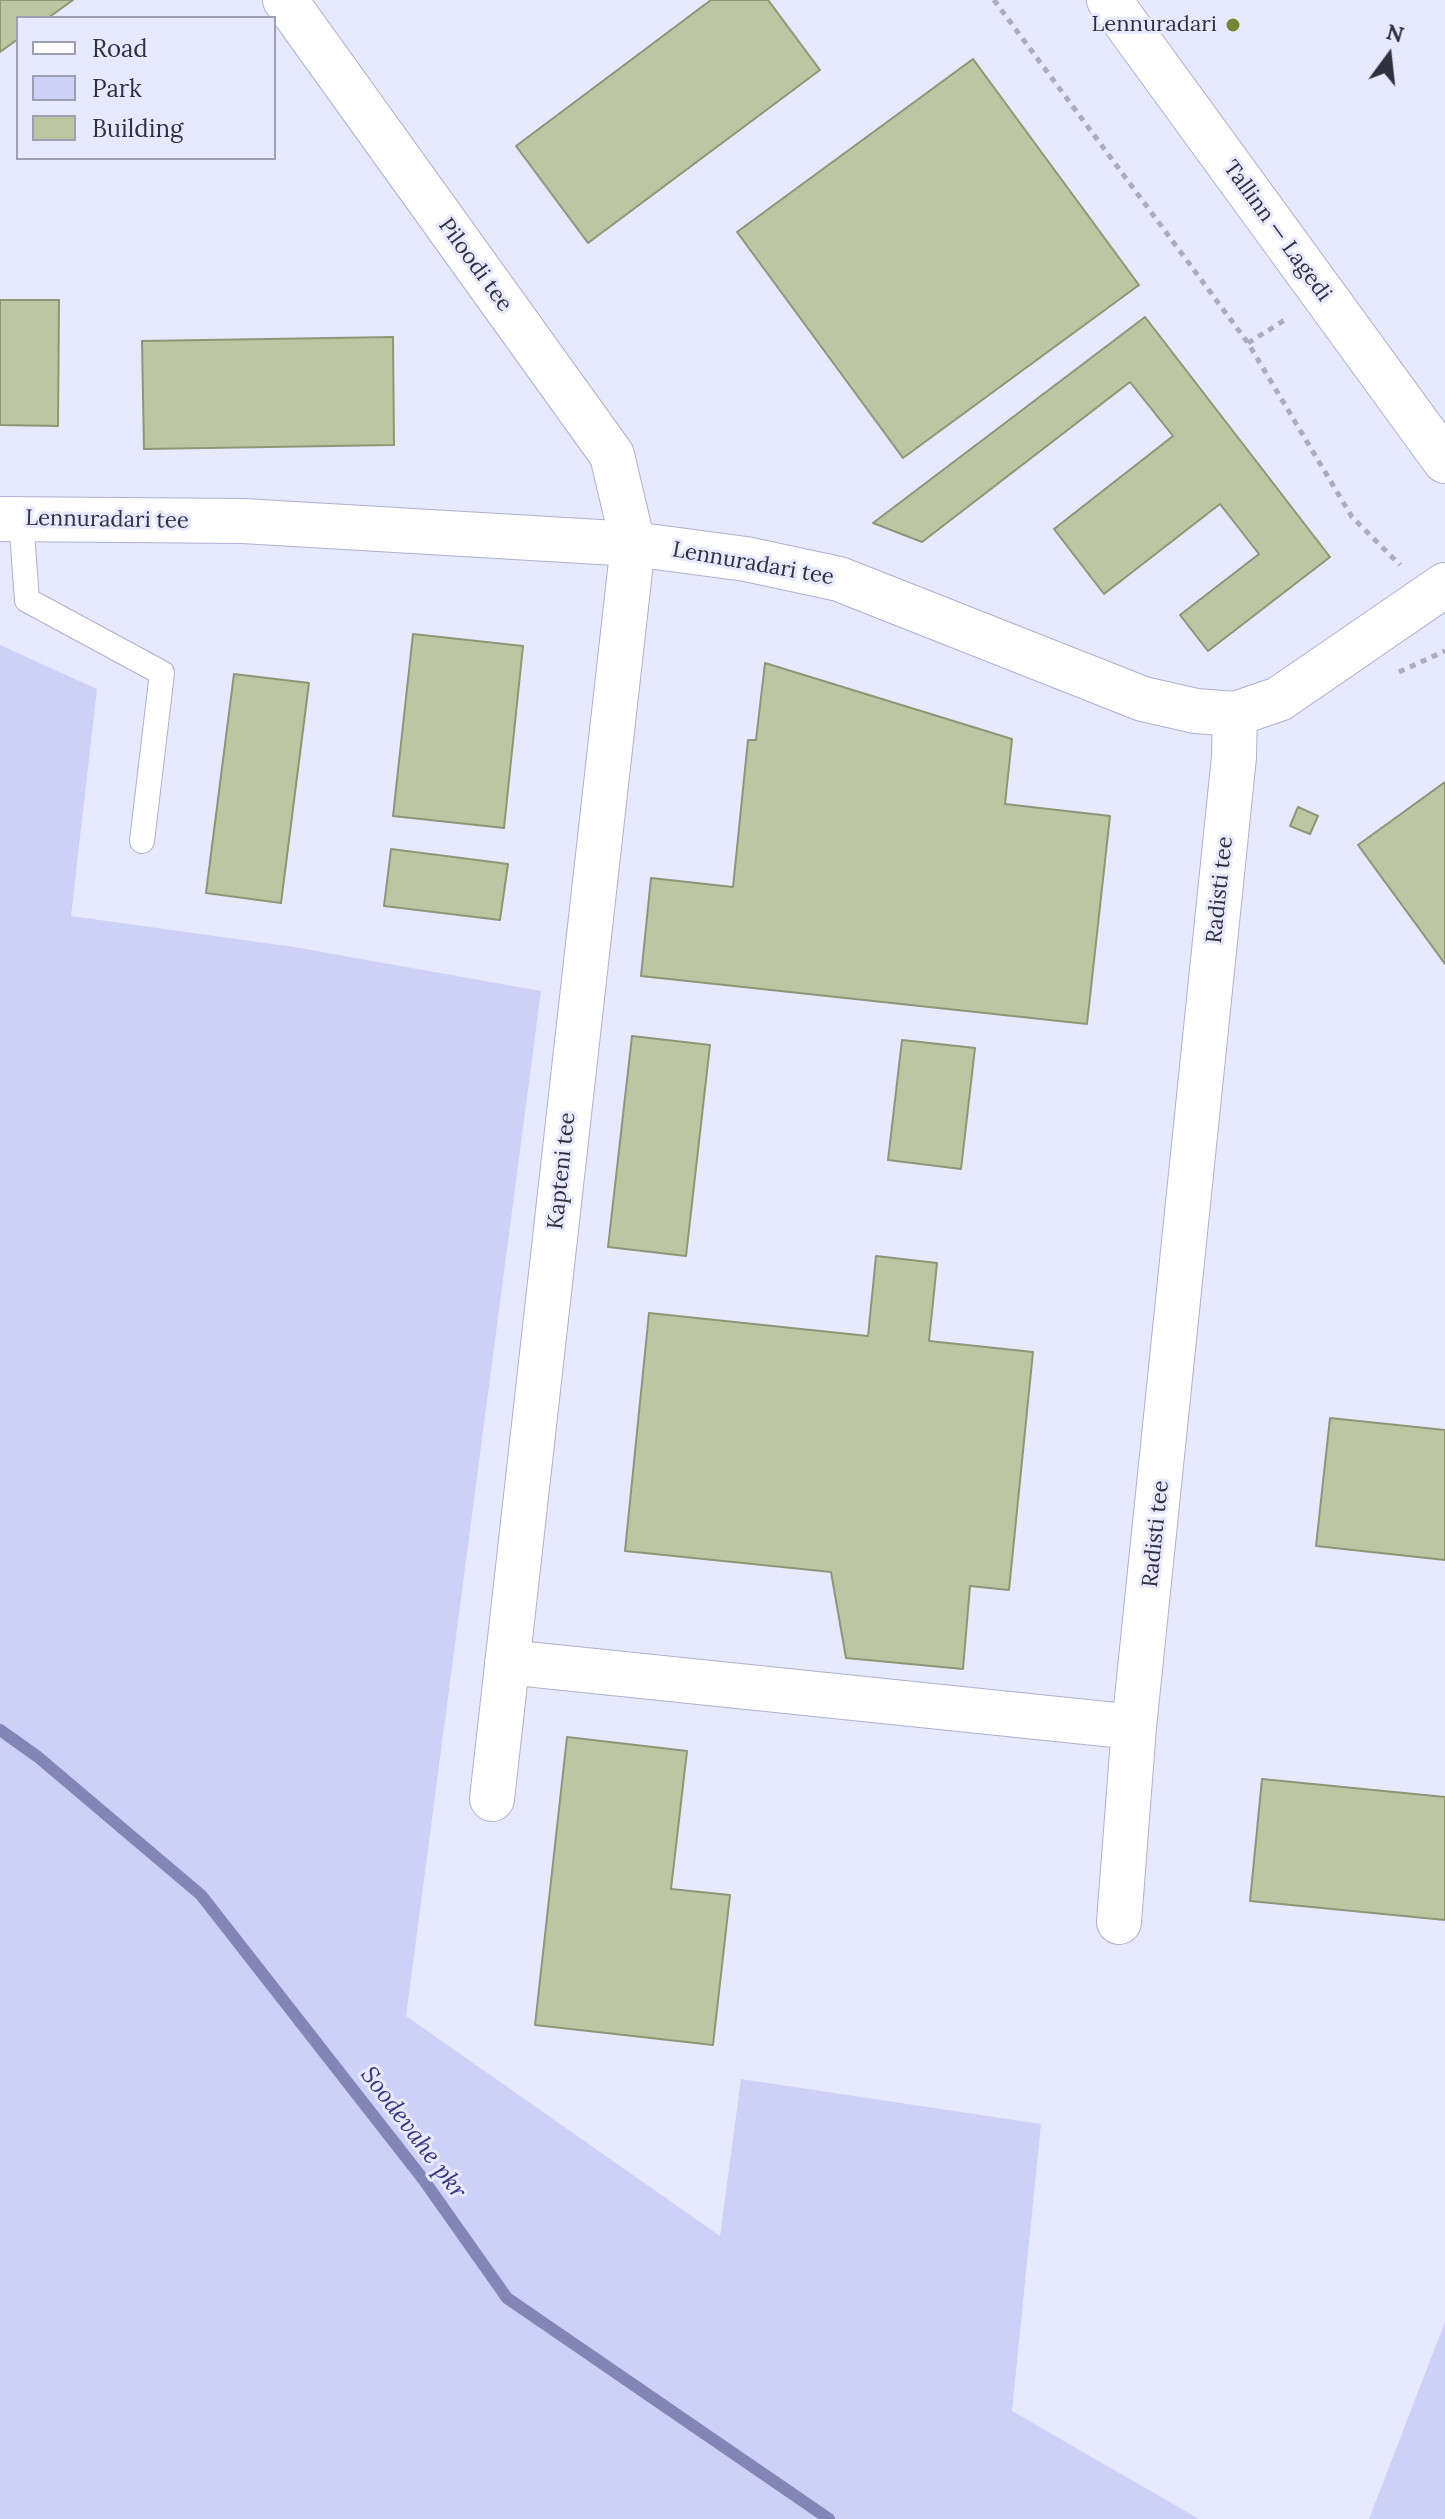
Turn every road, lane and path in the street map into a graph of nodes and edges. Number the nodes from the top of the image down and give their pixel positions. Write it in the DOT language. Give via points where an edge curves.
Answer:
graph roads {
  1 [pos="285,0"];
  2 [pos="994,0"];
  3 [pos="1109,0"];
  4 [pos="1445,461"];
  5 [pos="11,519"];
  6 [pos="633,544"];
  7 [pos="1437,590"];
  8 [pos="1445,651"];
  9 [pos="1387,677"];
  10 [pos="1235,714"];
  11 [pos="142,841"];
  12 [pos="507,1662"];
  13 [pos="1134,1727"];
  14 [pos="492,1799"];
  15 [pos="1119,1922"];
  1 -- 6 [label="street, Piloodi tee" via="612,455"];
  2 -- 7 [label="path" via="1248,343 1352,517"];
  3 -- 4 [label="street, Tallinn — Lagedi"];
  5 -- 6 [label="street, Lennuradari tee" via="243,521"];
  5 -- 11 [label="lane" via="27,600 162,673"];
  6 -- 10 [label="street, Lennuradari tee" via="746,559 839,579 1143,699"];
  6 -- 12 [label="street, Kapteni tee"];
  7 -- 10 [label="street, Lennuradari tee" via="1279,699"];
  8 -- 9 [label="path"];
  10 -- 13 [label="street, Radisti tee"];
  12 -- 13 [label="street"];
  12 -- 14 [label="street, Kapteni tee"];
  13 -- 15 [label="street, Radisti tee"];
}
